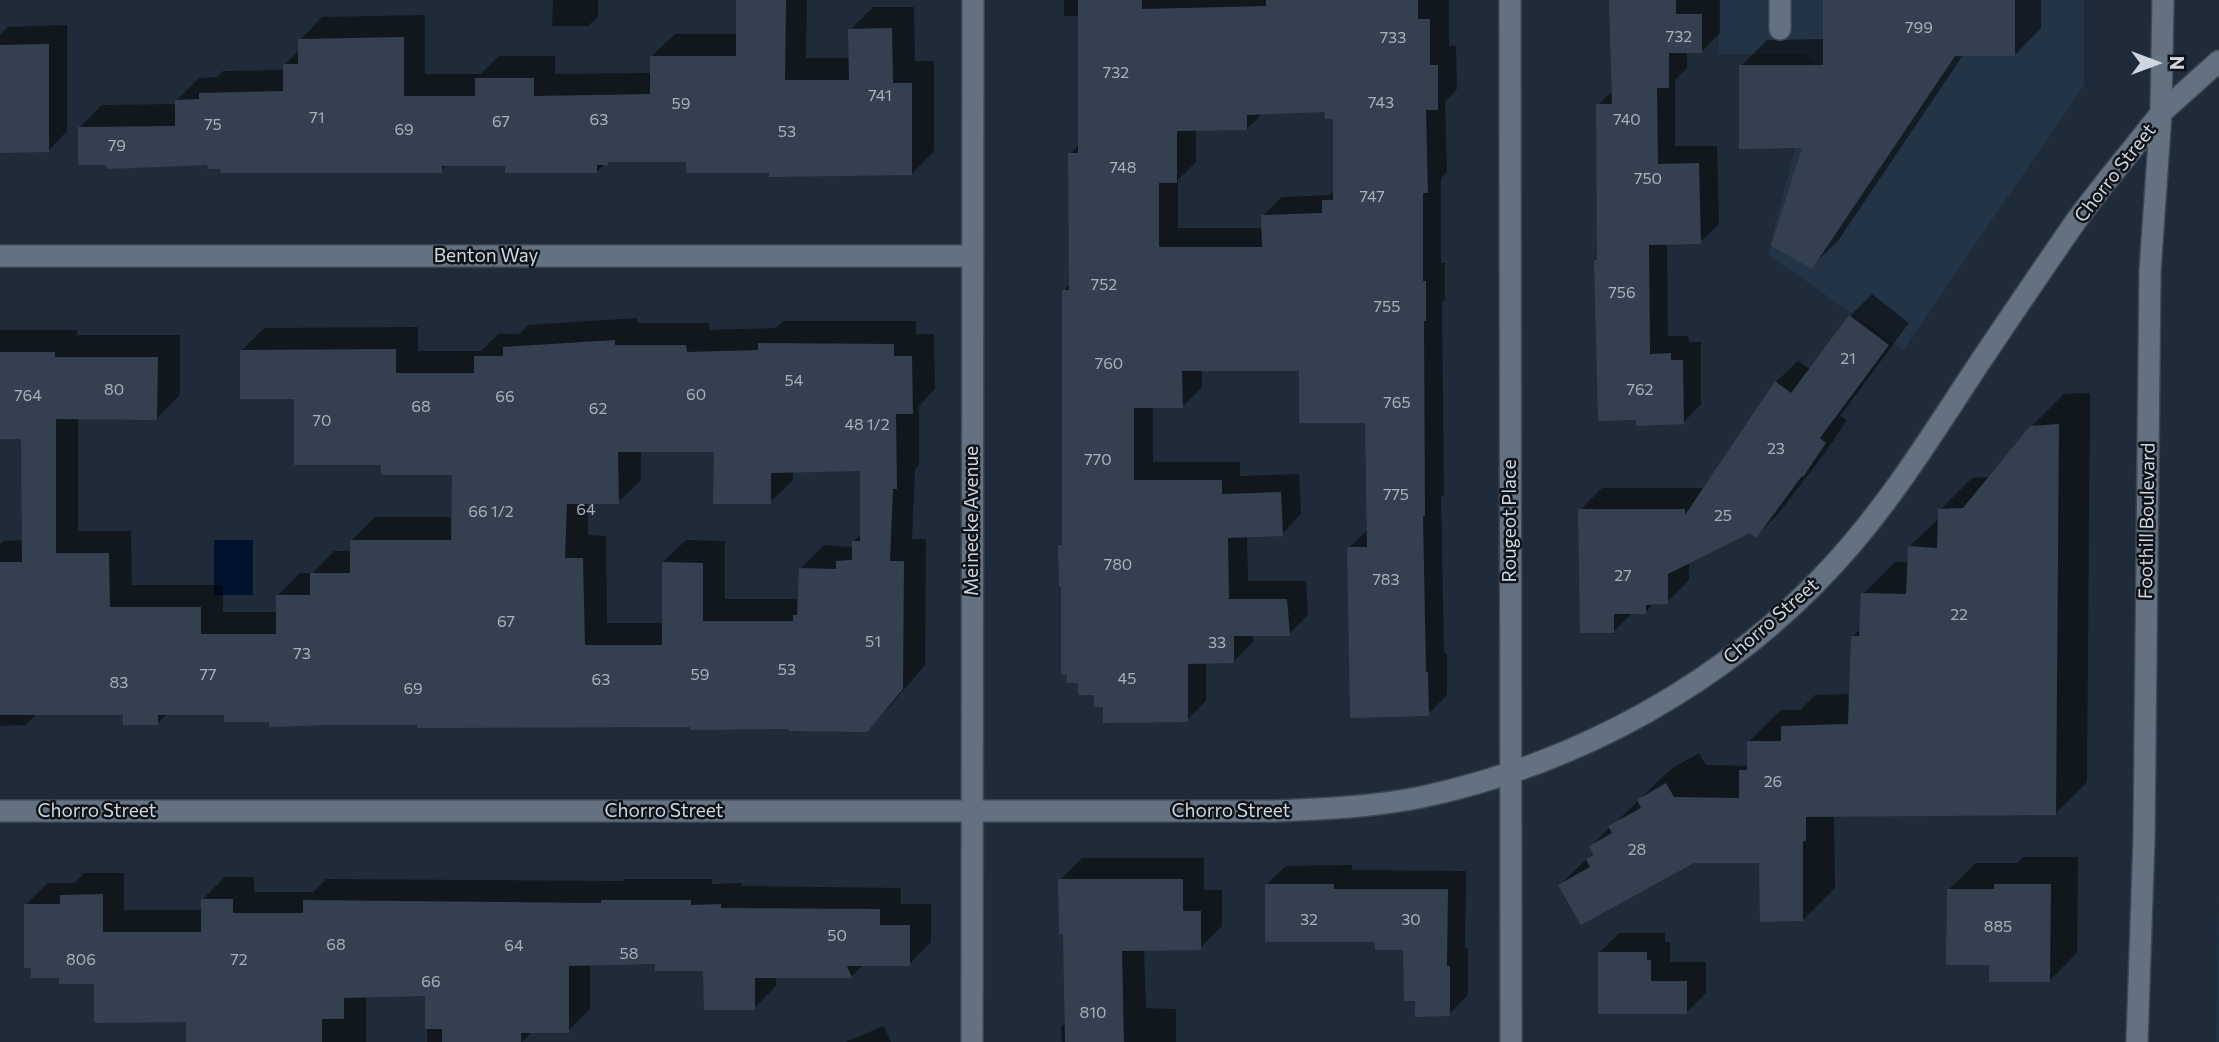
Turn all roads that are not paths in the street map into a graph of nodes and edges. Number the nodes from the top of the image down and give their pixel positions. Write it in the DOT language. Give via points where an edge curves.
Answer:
graph roads {
  1 [pos="973,0"];
  2 [pos="1510,0"];
  3 [pos="1780,0"];
  4 [pos="2163,0"];
  5 [pos="1780,29"];
  6 [pos="2219,61"];
  7 [pos="2161,113"];
  8 [pos="0,256"];
  9 [pos="972,256"];
  10 [pos="1510,773"];
  11 [pos="0,811"];
  12 [pos="971,811"];
  13 [pos="972,1042"];
  14 [pos="1511,1042"];
  15 [pos="2137,1042"];
  1 -- 9 [label="street, Meinecke Avenue"];
  2 -- 10 [label="street, Rougeot Place"];
  3 -- 5 [label="street"];
  4 -- 7 [label="street, Foothill Boulevard"];
  6 -- 7 [label="street, Chorro Street"];
  7 -- 10 [label="street, Chorro Street" via="2077,221 1883,505 1836,562 1783,615 1696,684 1598,738"];
  7 -- 15 [label="street, Foothill Boulevard" via="2150,271 2144,838"];
  8 -- 9 [label="street, Benton Way"];
  9 -- 12 [label="street, Meinecke Avenue"];
  10 -- 12 [label="street, Chorro Street" via="1422,797 1348,808"];
  10 -- 14 [label="street, Rougeot Place"];
  11 -- 12 [label="street, Chorro Street"];
  12 -- 13 [label="street, Meinecke Avenue"];
}
